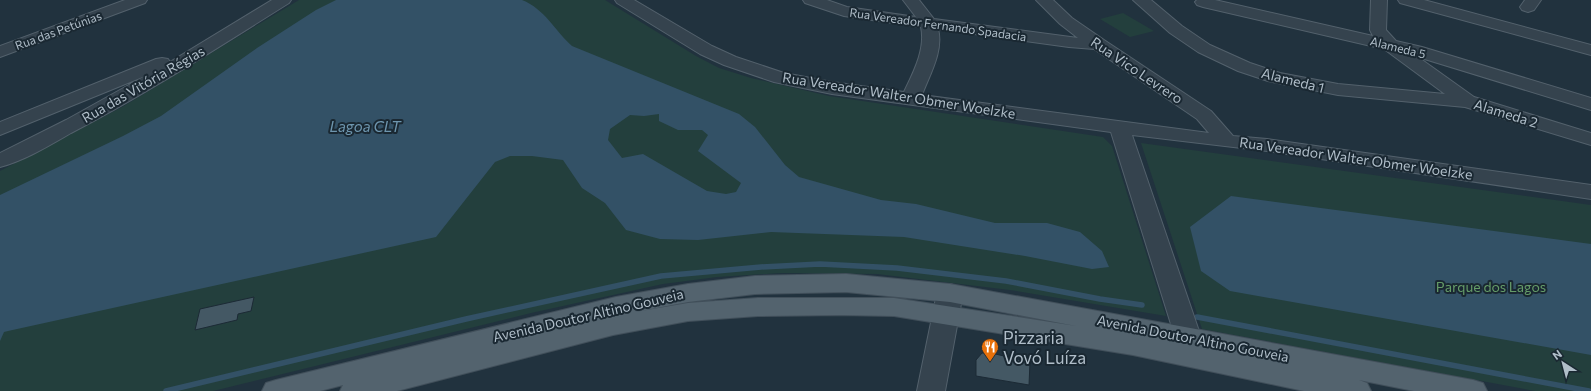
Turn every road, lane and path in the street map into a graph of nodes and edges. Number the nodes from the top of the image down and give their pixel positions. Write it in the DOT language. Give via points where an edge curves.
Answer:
graph roads {
  1 [pos="139,0"];
  2 [pos="283,0"];
  3 [pos="624,0"];
  4 [pos="811,0"];
  5 [pos="911,0"];
  6 [pos="1044,0"];
  7 [pos="1141,0"];
  8 [pos="1379,0"];
  9 [pos="1406,0"];
  10 [pos="1203,2"];
  11 [pos="1530,7"];
  12 [pos="929,24"];
  13 [pos="1074,26"];
  14 [pos="1515,29"];
  15 [pos="1042,38"];
  16 [pos="212,44"];
  17 [pos="1098,44"];
  18 [pos="1390,45"];
  19 [pos="1591,50"];
  20 [pos="0,52"];
  21 [pos="911,98"];
  22 [pos="1467,101"];
  23 [pos="1591,104"];
  24 [pos="1120,128"];
  25 [pos="0,129"];
  26 [pos="1591,139"];
  27 [pos="1227,141"];
  28 [pos="0,161"];
  29 [pos="1591,177"];
  30 [pos="1570,188"];
  31 [pos="1591,192"];
  32 [pos="948,304"];
  33 [pos="1188,337"];
  34 [pos="1133,345"];
  35 [pos="276,391"];
  36 [pos="354,391"];
  37 [pos="931,391"];
  38 [pos="1357,391"];
  39 [pos="1473,391"];
  1 -- 20 [label="street, Rua das Petúnias"];
  2 -- 16 [label="street, Rua das Vitória Régias"];
  3 -- 21 [label="street, Rua Vereador Walter Obmer Woelzke" via="686,39 730,61 780,78 832,88"];
  4 -- 12 [label="street, Rua Vereador Fernando Spadacia" via="844,11"];
  5 -- 12 [label="street"];
  6 -- 13 [label="street, Rua Vico Levrero"];
  7 -- 22 [label="street, Alameda 1" via="1186,36 1214,54 1259,72 1300,84 1344,92"];
  8 -- 18 [label="street, Alameda 2" via="1378,30"];
  9 -- 14 [label="street"];
  10 -- 18 [label="street, Alameda 5"];
  11 -- 14 [label="street"];
  12 -- 15 [label="street, Rua Vereador Fernando Spadacia"];
  12 -- 21 [label="street" via="932,33 930,48"];
  13 -- 15 [label="street, Rua Vereador Fernando Spadacia"];
  13 -- 17 [label="street, Rua Vico Levrero"];
  14 -- 19 [label="street"];
  15 -- 17 [label="street, Rua Vereador Fernando Spadacia"];
  16 -- 25 [label="street" via="126,76"];
  16 -- 28 [label="street, Rua das Vitória Régias" via="99,111"];
  17 -- 27 [label="street, Rua Vico Levrero" via="1204,116"];
  18 -- 22 [label="street, Alameda 2"];
  18 -- 23 [label="street, Alameda 5"];
  21 -- 24 [label="street, Rua Vereador Walter Obmer Woelzke"];
  22 -- 26 [label="street, Alameda 2"];
  24 -- 27 [label="street, Rua Vereador Walter Obmer Woelzke"];
  24 -- 33 [label="street"];
  27 -- 30 [label="street, Rua Vereador Walter Obmer Woelzke"];
  29 -- 30 [label="street" via="1582,178"];
  30 -- 31 [label="street, Rua Vereador Walter Obmer Woelzke"];
  32 -- 33 [label="main road, Avenida Doutor Altino Gouveia"];
  32 -- 34 [label="main road, Avenida Doutor Altino Gouveia"];
  32 -- 35 [label="main road, Avenida Doutor Altino Gouveia" via="846,283 755,285 688,293 616,306"];
  32 -- 36 [label="main road, Avenida Doutor Altino Gouveia" via="894,307 758,307 688,312 613,325"];
  32 -- 37 [label="street"];
  33 -- 34 [label="street" via="1186,344 1176,348 1149,343"];
  33 -- 39 [label="main road, Avenida Doutor Altino Gouveia"];
  34 -- 38 [label="main road, Avenida Doutor Altino Gouveia"];
}
